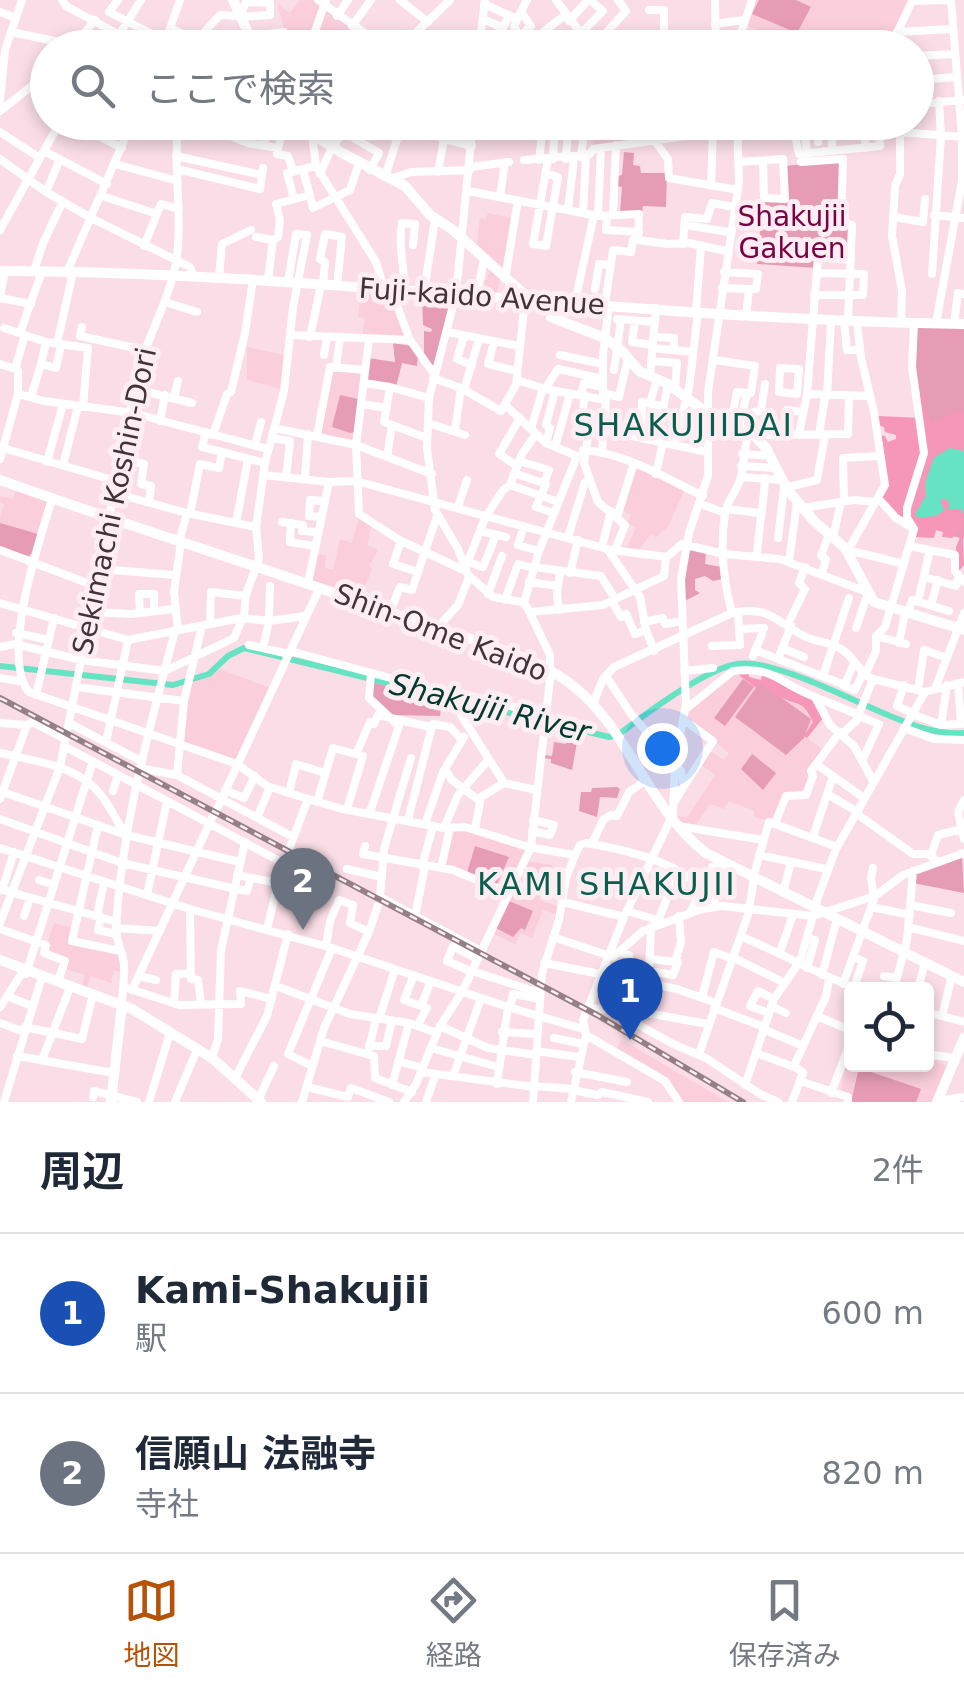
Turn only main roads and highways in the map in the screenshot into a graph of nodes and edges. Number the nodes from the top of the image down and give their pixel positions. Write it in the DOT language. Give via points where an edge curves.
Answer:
graph roads {
  1 [pos="233,0"];
  2 [pos="247,30"];
  3 [pos="323,140"];
  4 [pos="2,271"];
  5 [pos="525,299"];
  6 [pos="550,300"];
  7 [pos="959,324"];
  8 [pos="0,480"];
  9 [pos="961,630"];
  10 [pos="0,964"];
  11 [pos="25,972"];
  12 [pos="964,982"];
  13 [pos="92,996"];
  14 [pos="122,1006"];
  15 [pos="961,1049"];
  16 [pos="111,1098"];
  17 [pos="258,1101"];
  18 [pos="937,1102"];
  1 -- 2 [label="main road"];
  3 -- 5 [label="main road" via="406,186"];
  4 -- 5 [label="main road, Fuji-kaido Avenue" via="193,275"];
  5 -- 6 [label="main road, Fuji-kaido Avenue"];
  6 -- 7 [label="main road, Fuji-kaido Avenue"];
  6 -- 9 [label="main road" via="552,318 605,338 635,368 745,430 800,505 848,551 877,604"];
  8 -- 12 [label="main road, Shin-Ome Kaido" via="551,672 593,704 697,846 817,913"];
  10 -- 11 [label="main road"];
  11 -- 13 [label="main road"];
  11 -- 13 [label="main road"];
  13 -- 14 [label="main road"];
  14 -- 16 [label="main road"];
  14 -- 17 [label="main road"];
  14 -- 17 [label="main road" via="212,1058"];
  15 -- 18 [label="main road"];
}
